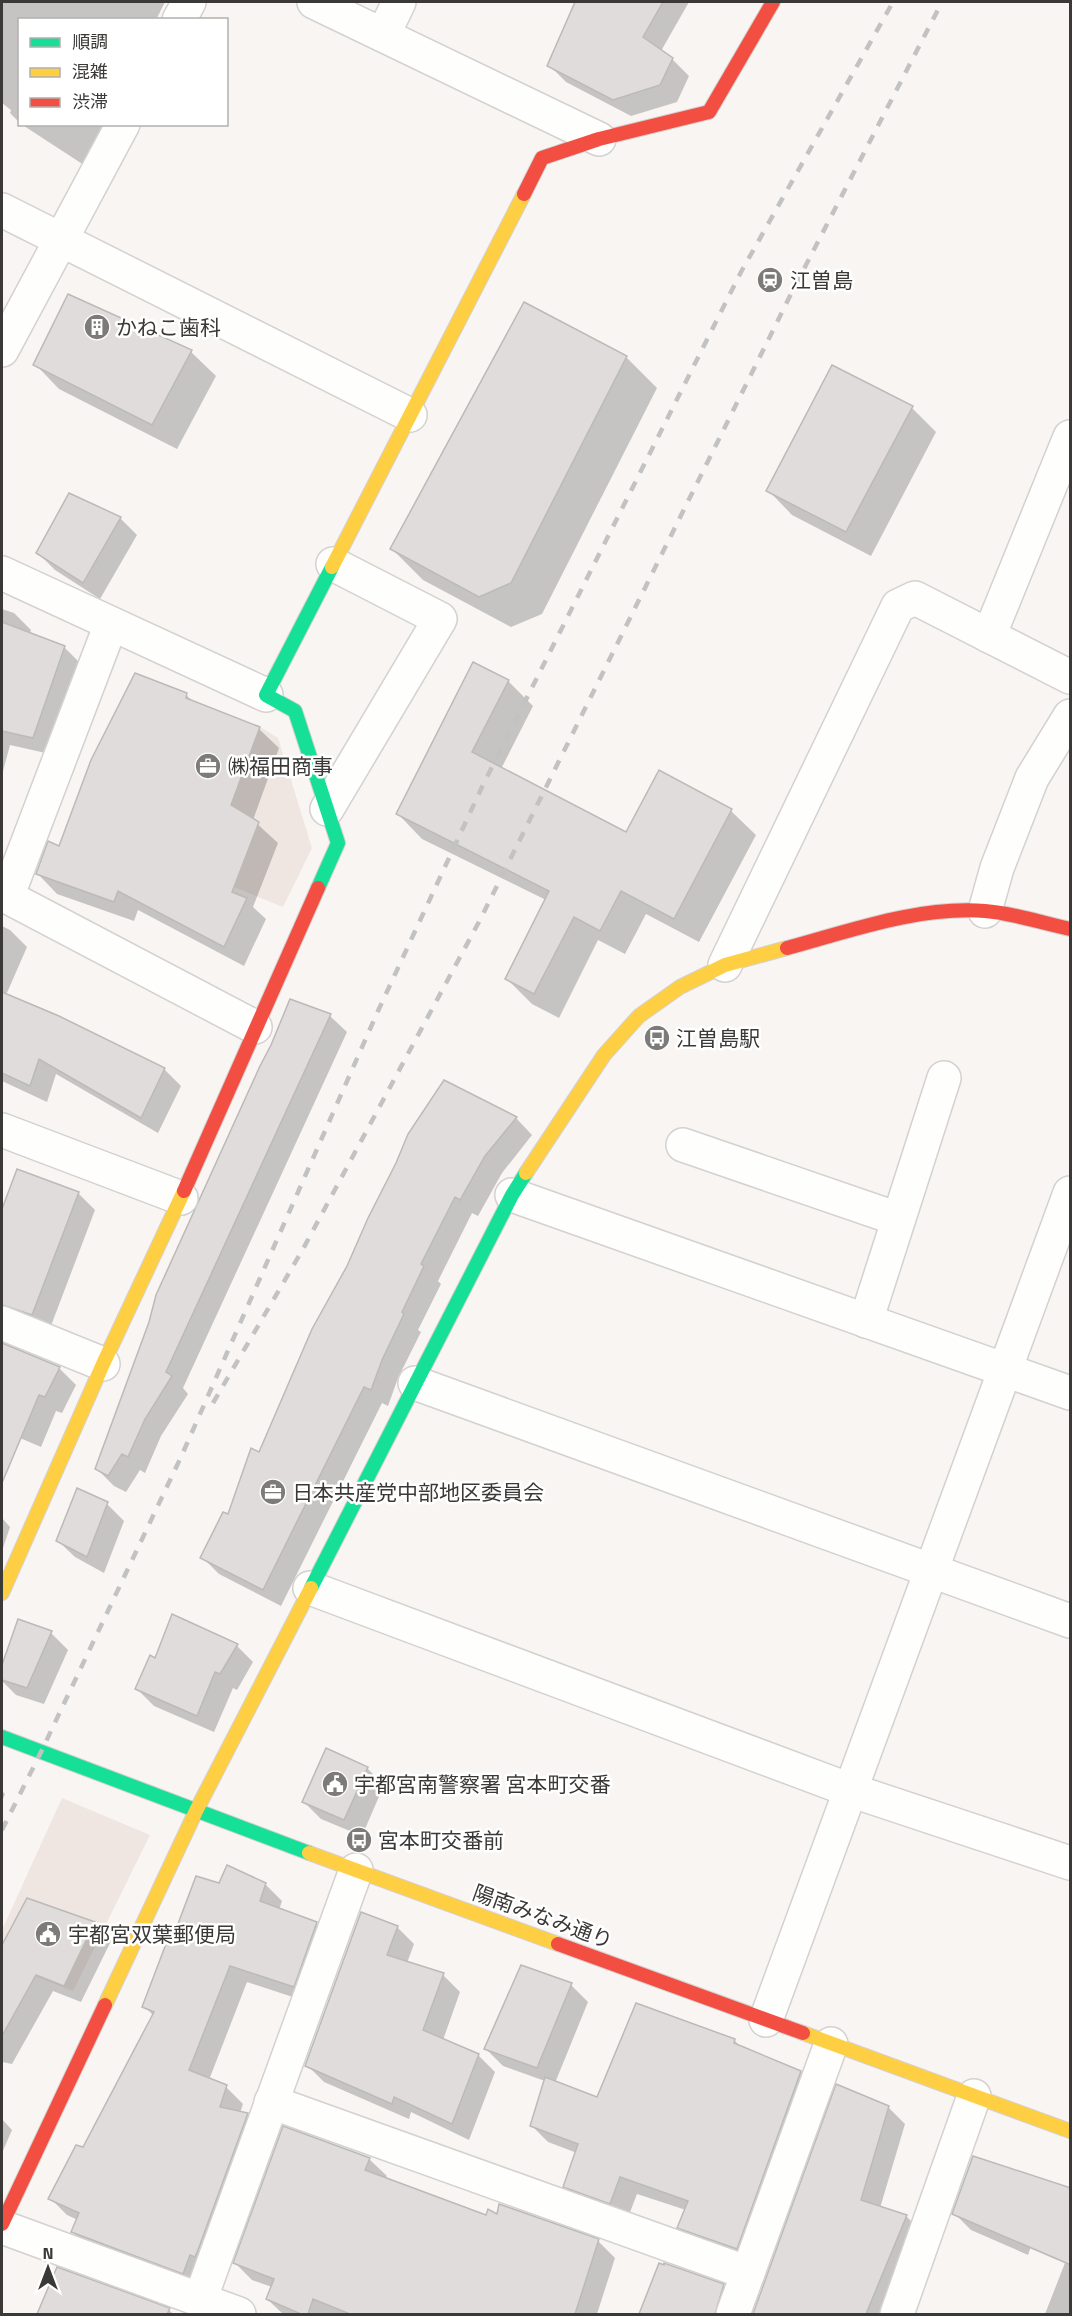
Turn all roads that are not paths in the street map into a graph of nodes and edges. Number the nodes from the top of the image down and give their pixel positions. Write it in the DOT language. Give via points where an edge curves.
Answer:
graph roads {
  1 [pos="189,2"];
  2 [pos="314,2"];
  3 [pos="399,2"];
  4 [pos="773,2"];
  5 [pos="180,18"];
  6 [pos="383,35"];
  7 [pos="122,126"];
  8 [pos="599,139"];
  9 [pos="2,210"];
  10 [pos="61,240"];
  11 [pos="2,350"];
  12 [pos="410,415"];
  13 [pos="1071,437"];
  14 [pos="333,564"];
  15 [pos="2,573"];
  16 [pos="111,624"];
  17 [pos="989,636"];
  18 [pos="1071,677"];
  19 [pos="266,695"];
  20 [pos="1071,716"];
  21 [pos="327,809"];
  22 [pos="4,896"];
  23 [pos="985,911"];
  24 [pos="1071,929"];
  25 [pos="725,965"];
  26 [pos="255,1027"];
  27 [pos="944,1078"];
  28 [pos="2,1130"];
  29 [pos="683,1145"];
  30 [pos="1071,1193"];
  31 [pos="512,1195"];
  32 [pos="181,1198"];
  33 [pos="898,1219"];
  34 [pos="866,1321"];
  35 [pos="2,1323"];
  36 [pos="103,1364"];
  37 [pos="1004,1370"];
  38 [pos="415,1383"];
  39 [pos="1071,1393"];
  40 [pos="930,1570"];
  41 [pos="310,1588"];
  42 [pos="2,1593"];
  43 [pos="1071,1621"];
  44 [pos="2,1737"];
  45 [pos="850,1790"];
  46 [pos="196,1811"];
  47 [pos="1071,1863"];
  48 [pos="356,1870"];
  49 [pos="766,2020"];
  50 [pos="831,2044"];
  51 [pos="974,2096"];
  52 [pos="271,2102"];
  53 [pos="1071,2131"];
  54 [pos="2,2225"];
  55 [pos="748,2273"];
  56 [pos="200,2300"];
  57 [pos="239,2314"];
  58 [pos="733,2314"];
  59 [pos="897,2314"];
  1 -- 5 [label="street"];
  2 -- 6 [label="street"];
  3 -- 6 [label="street"];
  4 -- 8 [label="street" via="709,112"];
  6 -- 8 [label="street"];
  7 -- 10 [label="street"];
  8 -- 12 [label="street" via="542,158"];
  9 -- 10 [label="street"];
  10 -- 11 [label="street"];
  10 -- 12 [label="street"];
  12 -- 14 [label="street"];
  13 -- 17 [label="street"];
  14 -- 19 [label="street"];
  14 -- 21 [label="street" via="440,619"];
  15 -- 16 [label="street"];
  16 -- 19 [label="street"];
  16 -- 22 [label="street"];
  17 -- 18 [label="street"];
  17 -- 25 [label="street" via="915,598 898,606"];
  19 -- 21 [label="street" via="295,711"];
  20 -- 23 [label="street" via="1032,778 997,868"];
  21 -- 26 [label="street" via="338,843"];
  22 -- 26 [label="street"];
  23 -- 24 [label="street"];
  23 -- 25 [label="street" via="931,913 882,923"];
  25 -- 31 [label="street" via="680,987 639,1016 604,1055"];
  26 -- 32 [label="street"];
  27 -- 33 [label="street"];
  28 -- 32 [label="street"];
  29 -- 33 [label="street"];
  30 -- 37 [label="street"];
  31 -- 34 [label="street"];
  31 -- 38 [label="street"];
  32 -- 36 [label="street"];
  33 -- 34 [label="street"];
  34 -- 37 [label="street"];
  35 -- 36 [label="street"];
  36 -- 42 [label="street"];
  37 -- 39 [label="street"];
  37 -- 40 [label="street"];
  38 -- 40 [label="street"];
  38 -- 41 [label="street"];
  40 -- 43 [label="street"];
  40 -- 45 [label="street"];
  41 -- 45 [label="street"];
  41 -- 46 [label="street"];
  44 -- 46 [label="street, 陽南みなみ通り"];
  45 -- 47 [label="street"];
  45 -- 49 [label="street"];
  46 -- 48 [label="street, 陽南みなみ通り"];
  46 -- 54 [label="street"];
  48 -- 49 [label="street, 陽南みなみ通り"];
  48 -- 52 [label="street"];
  49 -- 50 [label="street, 陽南みなみ通り"];
  50 -- 51 [label="street, 陽南みなみ通り"];
  50 -- 55 [label="street"];
  51 -- 53 [label="street, 陽南みなみ通り"];
  51 -- 59 [label="street"];
  52 -- 55 [label="street"];
  52 -- 56 [label="street"];
  54 -- 56 [label="street"];
  55 -- 58 [label="street"];
  56 -- 57 [label="street"];
}
